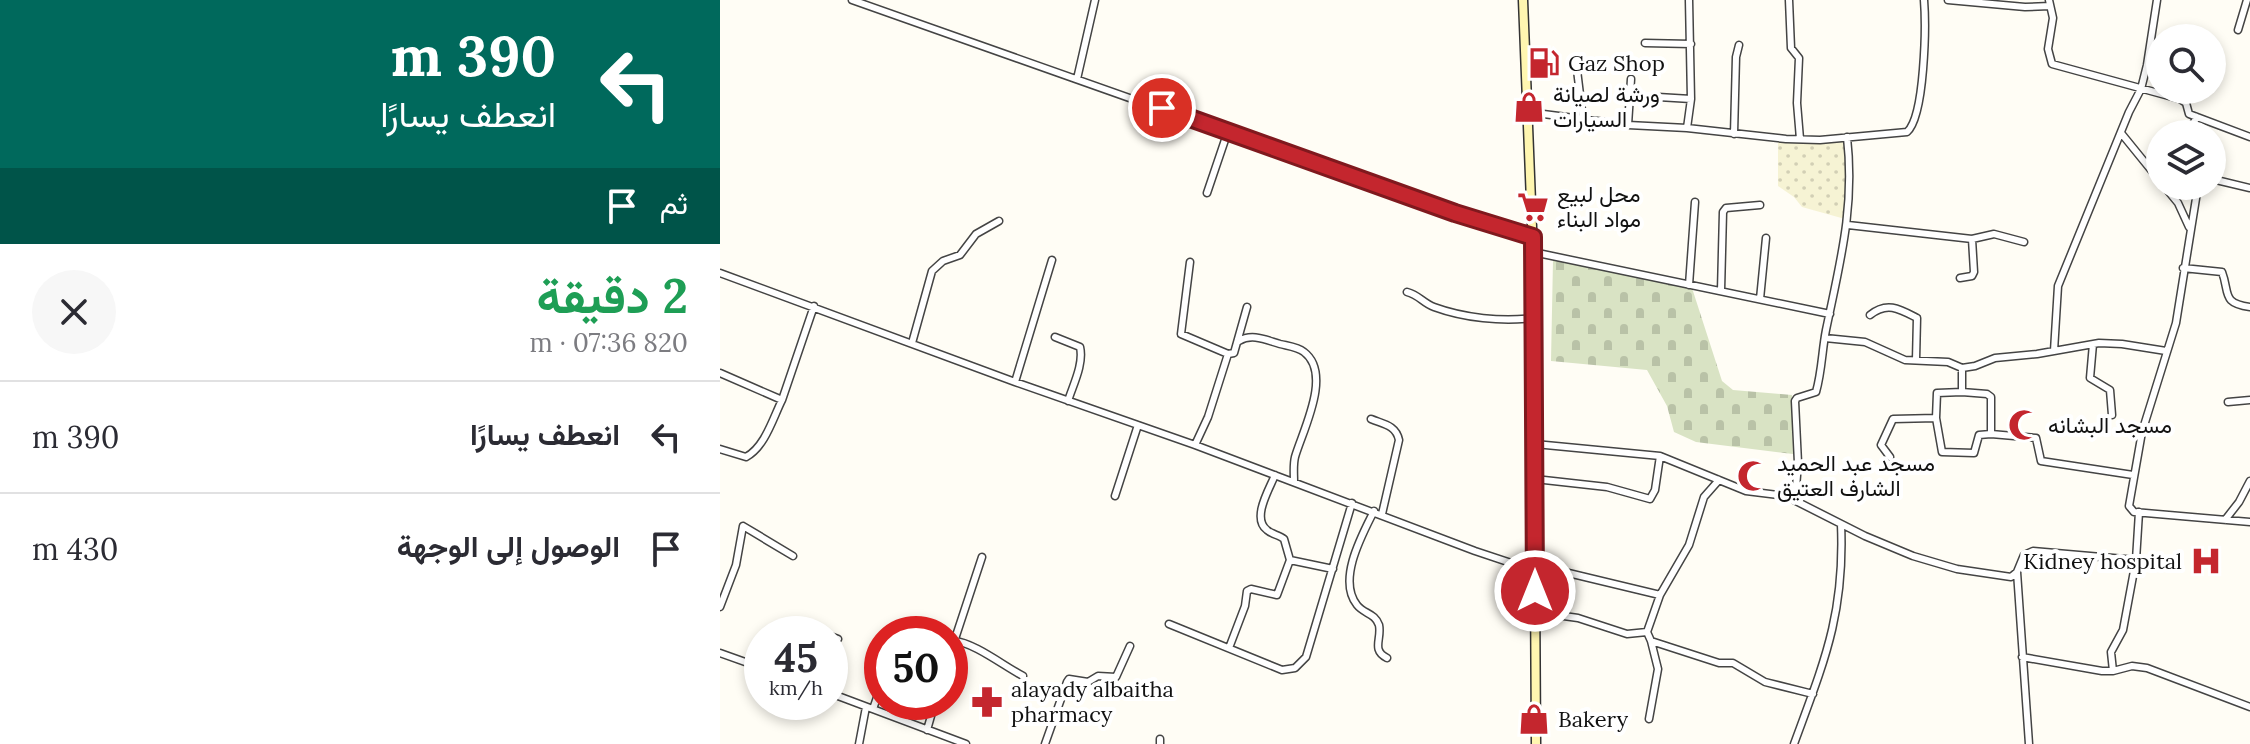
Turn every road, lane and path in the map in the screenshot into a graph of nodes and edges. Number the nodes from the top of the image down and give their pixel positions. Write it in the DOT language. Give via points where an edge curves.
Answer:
graph roads {
  1 [pos="852,0"];
  2 [pos="1095,0"];
  3 [pos="1523,0"];
  4 [pos="1689,0"];
  5 [pos="1789,0"];
  6 [pos="1924,0"];
  7 [pos="1948,0"];
  8 [pos="2157,0"];
  9 [pos="2247,0"];
  10 [pos="2050,3"];
  11 [pos="2238,30"];
  12 [pos="1645,43"];
  13 [pos="1691,44"];
  14 [pos="1739,45"];
  15 [pos="1577,70"];
  16 [pos="1077,79"];
  17 [pos="1631,79"];
  18 [pos="2141,89"];
  19 [pos="1658,97"];
  20 [pos="1691,99"];
  21 [pos="1528,112"];
  22 [pos="2197,117"];
  23 [pos="1583,119"];
  24 [pos="2195,120"];
  25 [pos="1628,125"];
  26 [pos="1687,128"];
  27 [pos="1228,131"];
  28 [pos="2121,133"];
  29 [pos="1734,134"];
  30 [pos="1847,137"];
  31 [pos="2250,137"];
  32 [pos="1800,139"];
  33 [pos="2146,164"];
  34 [pos="2226,182"];
  35 [pos="2250,188"];
  36 [pos="1207,193"];
  37 [pos="2176,200"];
  38 [pos="2194,200"];
  39 [pos="1695,202"];
  40 [pos="1760,205"];
  41 [pos="999,221"];
  42 [pos="1848,225"];
  43 [pos="2190,229"];
  44 [pos="1533,237"];
  45 [pos="1766,238"];
  46 [pos="1972,239"];
  47 [pos="2024,242"];
  48 [pos="1533,252"];
  49 [pos="1052,260"];
  50 [pos="1190,262"];
  51 [pos="2183,268"];
  52 [pos="720,273"];
  53 [pos="1960,278"];
  54 [pos="1689,285"];
  55 [pos="1721,291"];
  56 [pos="1407,292"];
  57 [pos="1760,299"];
  58 [pos="814,306"];
  59 [pos="1247,307"];
  60 [pos="2250,307"];
  61 [pos="1830,314"];
  62 [pos="1870,315"];
  63 [pos="1533,318"];
  64 [pos="1055,337"];
  65 [pos="1825,338"];
  66 [pos="1239,341"];
  67 [pos="912,343"];
  68 [pos="2093,344"];
  69 [pos="2054,351"];
  70 [pos="2166,351"];
  71 [pos="1228,354"];
  72 [pos="1916,360"];
  73 [pos="1962,368"];
  74 [pos="720,373"];
  75 [pos="1015,382"];
  76 [pos="1962,392"];
  77 [pos="782,400"];
  78 [pos="2250,400"];
  79 [pos="1068,401"];
  80 [pos="2228,402"];
  81 [pos="2112,415"];
  82 [pos="1936,418"];
  83 [pos="1371,419"];
  84 [pos="1138,425"];
  85 [pos="1991,434"];
  86 [pos="1535,444"];
  87 [pos="1195,445"];
  88 [pos="720,449"];
  89 [pos="1660,456"];
  90 [pos="1890,457"];
  91 [pos="1275,475"];
  92 [pos="2133,475"];
  93 [pos="1535,479"];
  94 [pos="1719,480"];
  95 [pos="2250,481"];
  96 [pos="1294,482"];
  97 [pos="1115,496"];
  98 [pos="1795,500"];
  99 [pos="1352,503"];
  100 [pos="2139,512"];
  101 [pos="1378,513"];
  102 [pos="2225,520"];
  103 [pos="2250,522"];
  104 [pos="1841,524"];
  105 [pos="793,556"];
  106 [pos="982,557"];
  107 [pos="1290,560"];
  108 [pos="2136,560"];
  109 [pos="1535,568"];
  110 [pos="1333,569"];
  111 [pos="2017,572"];
  112 [pos="1660,595"];
  113 [pos="720,607"];
  114 [pos="1535,612"];
  115 [pos="962,616"];
  116 [pos="1169,624"];
  117 [pos="1647,632"];
  118 [pos="1651,641"];
  119 [pos="968,644"];
  120 [pos="1130,646"];
  121 [pos="1229,648"];
  122 [pos="720,653"];
  123 [pos="2022,657"];
  124 [pos="1387,658"];
  125 [pos="744,662"];
  126 [pos="2113,671"];
  127 [pos="1023,676"];
  128 [pos="1813,694"];
  129 [pos="2250,707"];
  130 [pos="1649,719"];
  131 [pos="866,720"];
  132 [pos="901,720"];
  133 [pos="930,720"];
  134 [pos="927,730"];
  135 [pos="859,744"];
  136 [pos="966,744"];
  137 [pos="1045,744"];
  138 [pos="1536,744"];
  139 [pos="1794,744"];
  140 [pos="2029,744"];
  1 -- 16 [label="street"];
  2 -- 16 [label="street"];
  3 -- 21 [label="main road"];
  4 -- 13 [label="street"];
  5 -- 32 [label="street" via="1791,48 1799,58"];
  6 -- 30 [label="street" via="1926,44 1912,127 1907,132"];
  7 -- 10 [label="street" via="2025,7"];
  8 -- 18 [label="street"];
  9 -- 11 [label="street"];
  10 -- 18 [label="street" via="2052,64"];
  12 -- 13 [label="street"];
  13 -- 20 [label="street"];
  14 -- 29 [label="street"];
  15 -- 23 [label="street"];
  16 -- 27 [label="street"];
  17 -- 25 [label="street"];
  18 -- 22 [label="street" via="2183,100 2187,112"];
  18 -- 28 [label="street"];
  19 -- 20 [label="street"];
  20 -- 26 [label="street"];
  21 -- 23 [label="street"];
  21 -- 44 [label="main road"];
  22 -- 24 [label="street"];
  22 -- 31 [label="street"];
  23 -- 25 [label="street"];
  25 -- 26 [label="street"];
  26 -- 29 [label="street"];
  27 -- 36 [label="street"];
  27 -- 44 [label="street"];
  28 -- 33 [label="street"];
  28 -- 69 [label="street" via="2058,286"];
  29 -- 32 [label="street"];
  30 -- 32 [label="street"];
  30 -- 42 [label="street"];
  34 -- 35 [label="street"];
  37 -- 43 [label="street"];
  38 -- 43 [label="street"];
  39 -- 54 [label="street"];
  40 -- 55 [label="street" via="1723,212"];
  41 -- 67 [label="street" via="932,271"];
  42 -- 46 [label="street"];
  42 -- 61 [label="street"];
  43 -- 51 [label="street"];
  44 -- 48 [label="main road"];
  45 -- 57 [label="street"];
  46 -- 47 [label="street" via="1994,234"];
  46 -- 53 [label="street" via="1974,272"];
  48 -- 54 [label="street"];
  48 -- 63 [label="main road"];
  49 -- 75 [label="street"];
  50 -- 71 [label="street" via="1181,334"];
  51 -- 60 [label="street" via="2222,272 2227,297"];
  51 -- 70 [label="street" via="2176,323"];
  52 -- 58 [label="street"];
  54 -- 55 [label="street"];
  55 -- 57 [label="street"];
  56 -- 63 [label="street" via="1431,306 1463,314"];
  57 -- 61 [label="street"];
  58 -- 67 [label="street"];
  58 -- 77 [label="street"];
  59 -- 66 [label="street"];
  61 -- 65 [label="street"];
  62 -- 72 [label="street" via="1892,306 1917,318"];
  63 -- 86 [label="main road"];
  64 -- 79 [label="street" via="1081,351"];
  65 -- 72 [label="street" via="1865,342 1901,359"];
  65 -- 98 [label="street" via="1817,390 1795,401"];
  66 -- 71 [label="street"];
  66 -- 96 [label="street" via="1257,337 1308,356 1315,384 1313,406 1295,460"];
  67 -- 75 [label="street"];
  68 -- 69 [label="street"];
  68 -- 70 [label="street"];
  68 -- 81 [label="street" via="2090,378 2110,390"];
  69 -- 73 [label="street" via="1999,357"];
  70 -- 92 [label="street"];
  71 -- 87 [label="street"];
  72 -- 73 [label="street"];
  73 -- 76 [label="street"];
  74 -- 77 [label="street"];
  75 -- 79 [label="street"];
  76 -- 82 [label="street" via="1937,393"];
  76 -- 85 [label="street" via="1990,395"];
  77 -- 88 [label="street" via="751,455"];
  78 -- 80 [label="street"];
  79 -- 84 [label="street"];
  82 -- 85 [label="street" via="1942,452 1974,453 1979,435"];
  82 -- 90 [label="street" via="1893,419 1881,445"];
  83 -- 101 [label="street" via="1391,426 1399,440"];
  84 -- 87 [label="street"];
  84 -- 97 [label="street"];
  85 -- 92 [label="street" via="2036,438 2042,462"];
  86 -- 89 [label="street"];
  86 -- 93 [label="main road"];
  87 -- 91 [label="street"];
  89 -- 93 [label="street" via="1650,499 1607,487"];
  89 -- 94 [label="street"];
  91 -- 96 [label="street"];
  91 -- 107 [label="street" via="1261,520 1266,530 1284,539"];
  92 -- 100 [label="street" via="2129,506"];
  93 -- 109 [label="main road"];
  94 -- 98 [label="street"];
  94 -- 112 [label="street" via="1704,497 1689,545"];
  95 -- 102 [label="street"];
  96 -- 99 [label="street"];
  98 -- 104 [label="street"];
  99 -- 101 [label="street"];
  99 -- 110 [label="street"];
  100 -- 102 [label="street"];
  100 -- 108 [label="street"];
  101 -- 109 [label="street"];
  101 -- 124 [label="street" via="1352,568 1350,587 1357,605 1378,623 1377,647"];
  102 -- 103 [label="street"];
  104 -- 111 [label="street" via="1937,564 2008,577"];
  104 -- 128 [label="street" via="1838,611"];
  105 -- 113 [label="street" via="743,526"];
  106 -- 115 [label="street"];
  107 -- 110 [label="street"];
  107 -- 121 [label="street" via="1277,595 1247,591"];
  108 -- 111 [label="street" via="2033,551 2024,555"];
  108 -- 126 [label="street" via="2123,630 2111,652"];
  109 -- 112 [label="street"];
  109 -- 114 [label="main road"];
  110 -- 121 [label="street" via="1301,664 1282,670"];
  111 -- 123 [label="street"];
  112 -- 117 [label="street"];
  114 -- 117 [label="street" via="1578,618 1627,634"];
  114 -- 138 [label="main road"];
  116 -- 121 [label="street"];
  117 -- 118 [label="street"];
  118 -- 128 [label="street" via="1733,663 1765,682"];
  118 -- 130 [label="street" via="1658,669"];
  119 -- 127 [label="street"];
  120 -- 137 [label="street" via="1116,677 1067,682"];
  122 -- 125 [label="street"];
  123 -- 126 [label="street"];
  123 -- 140 [label="street"];
  126 -- 129 [label="street" via="2147,668"];
  128 -- 139 [label="street"];
  131 -- 135 [label="street"];
  132 -- 134 [label="street"];
  133 -- 134 [label="street"];
  134 -- 136 [label="street"];
}
